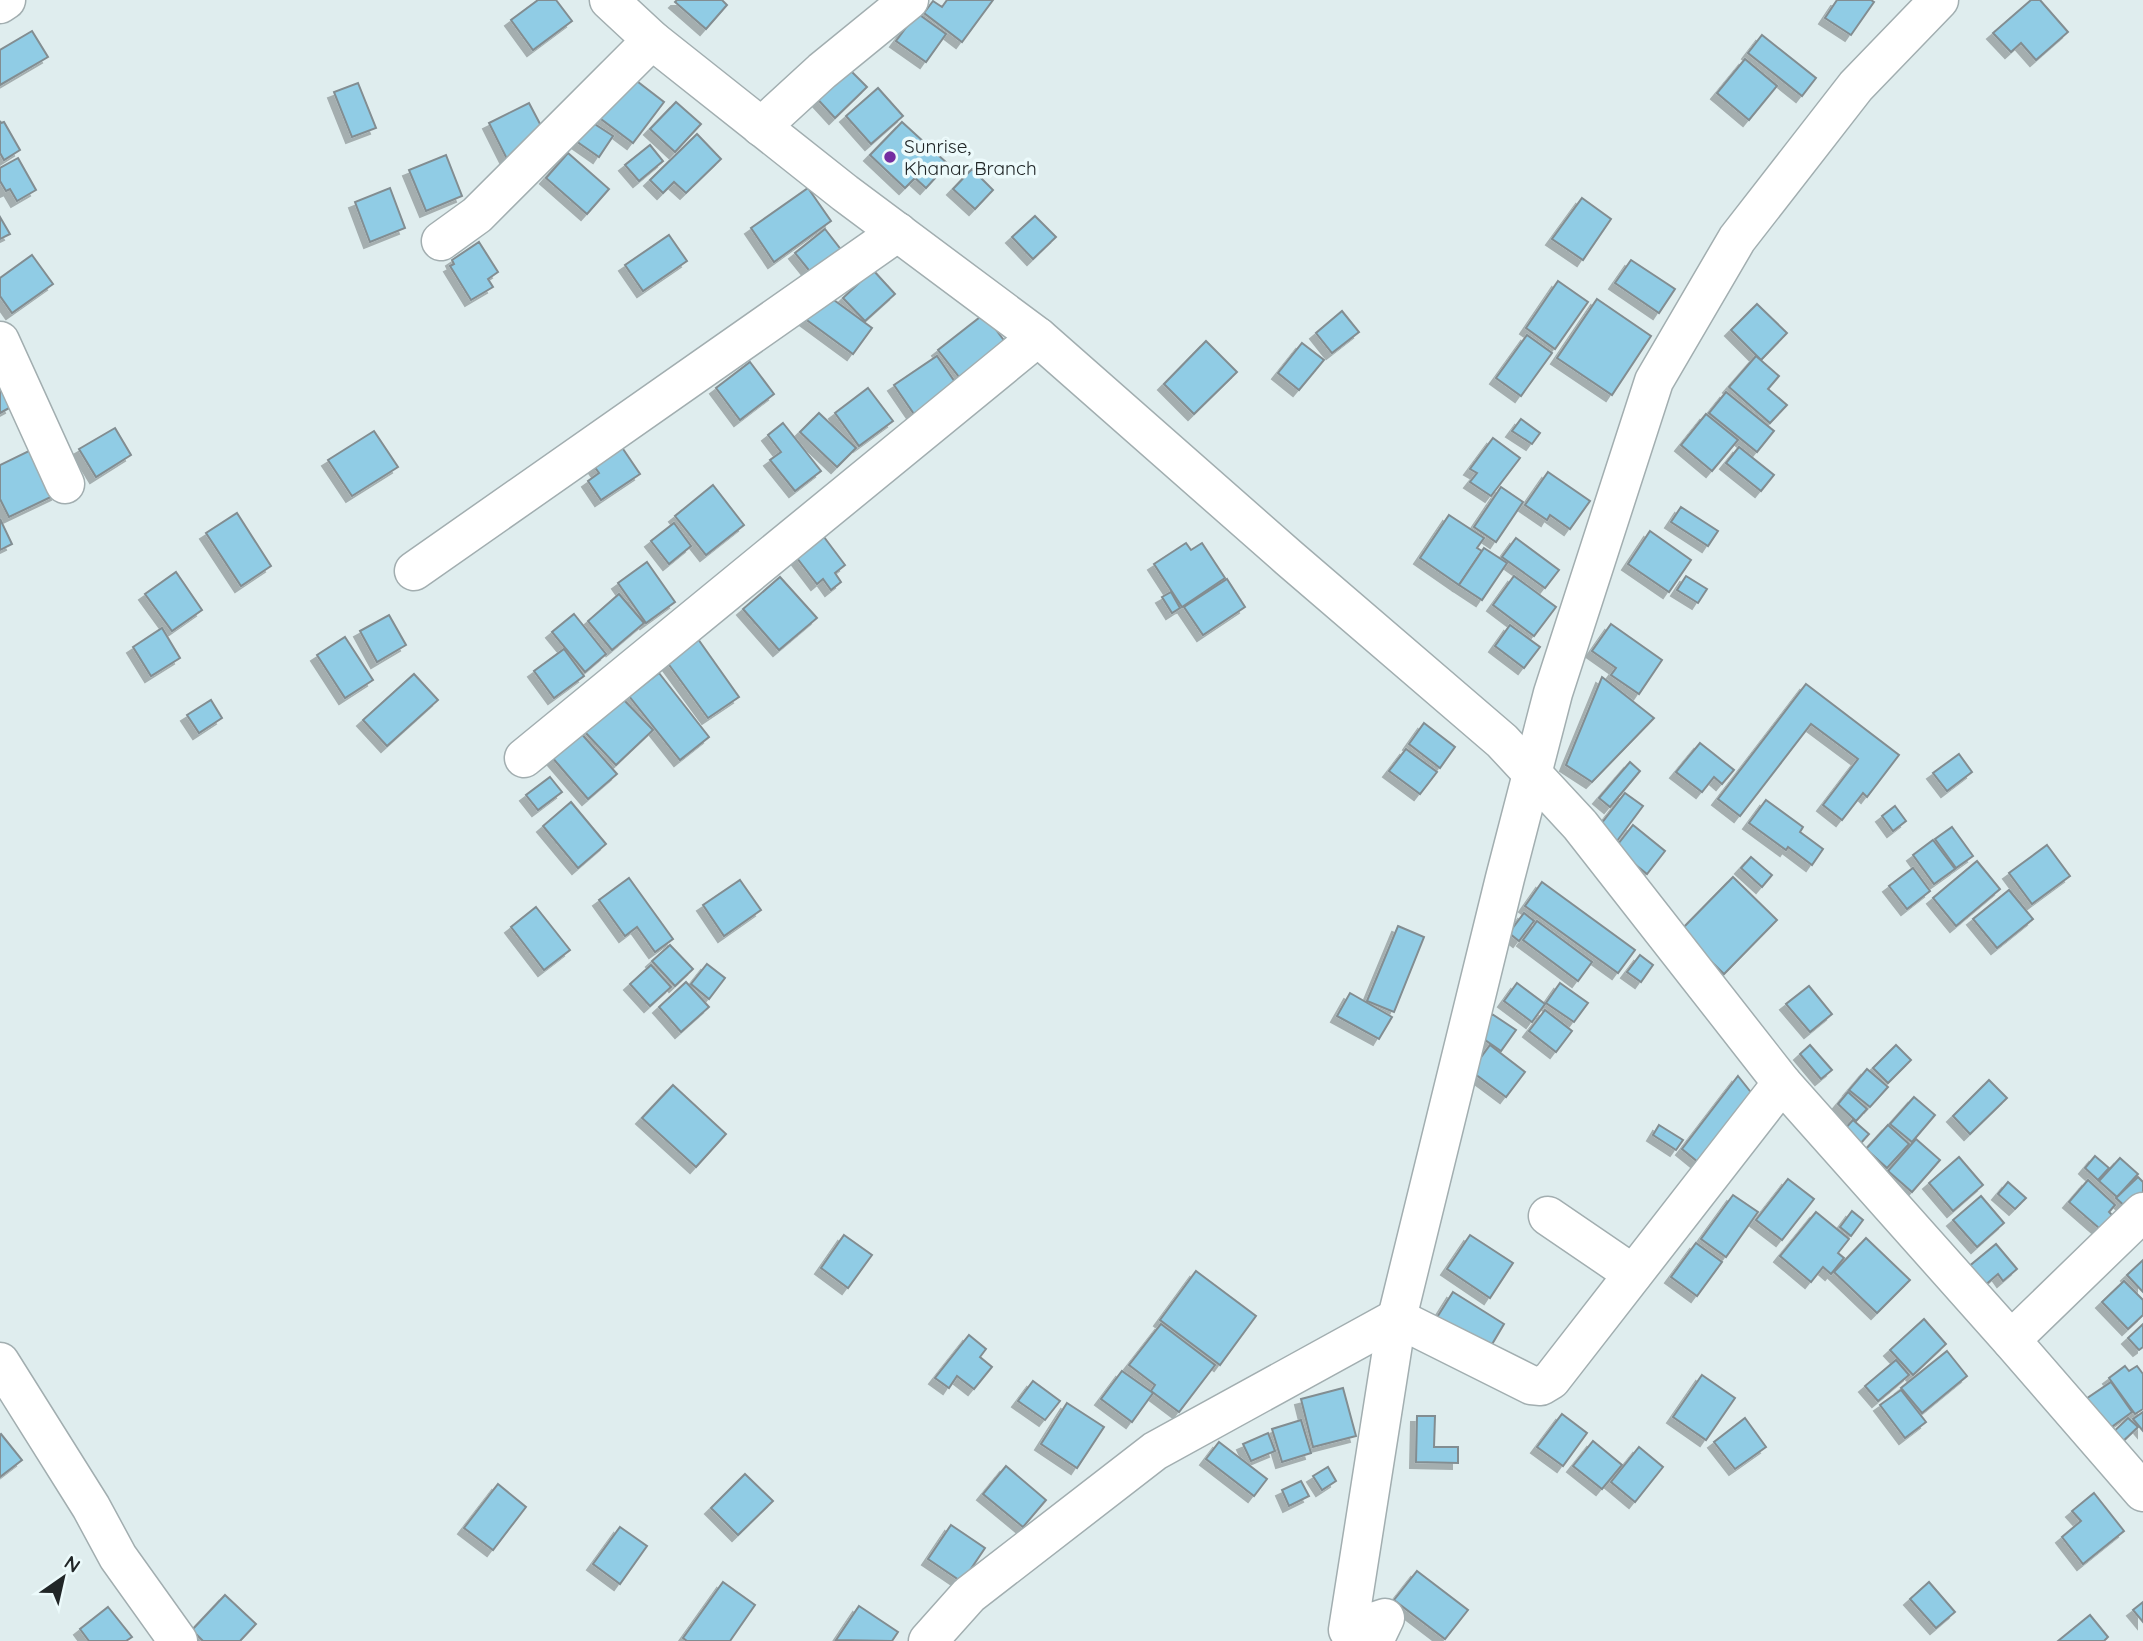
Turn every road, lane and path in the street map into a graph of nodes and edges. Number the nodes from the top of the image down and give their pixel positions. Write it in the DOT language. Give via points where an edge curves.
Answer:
graph roads {
  1 [pos="5,0"];
  2 [pos="609,0"];
  3 [pos="908,0"];
  4 [pos="1939,0"];
  5 [pos="0,5"];
  6 [pos="652,40"];
  7 [pos="761,127"];
  8 [pos="898,232"];
  9 [pos="441,241"];
  10 [pos="1038,337"];
  11 [pos="0,341"];
  12 [pos="65,484"];
  13 [pos="414,571"];
  14 [pos="524,758"];
  15 [pos="1532,773"];
  16 [pos="1782,1083"];
  17 [pos="2143,1212"];
  18 [pos="1548,1216"];
  19 [pos="1633,1275"];
  20 [pos="1397,1318"];
  21 [pos="2011,1340"];
  22 [pos="0,1363"];
  23 [pos="2143,1492"];
  24 [pos="178,1641"];
  25 [pos="928,1641"];
  26 [pos="1374,1641"];
  1 -- 5 [label="street"];
  2 -- 6 [label="street"];
  3 -- 7 [label="street"];
  4 -- 15 [label="street" via="1857,86 1737,239 1654,381 1553,693"];
  6 -- 7 [label="street"];
  6 -- 9 [label="street" via="477,215"];
  7 -- 8 [label="street"];
  8 -- 10 [label="street"];
  8 -- 13 [label="street"];
  10 -- 14 [label="street"];
  10 -- 15 [label="street" via="1502,741"];
  11 -- 12 [label="street"];
  15 -- 16 [label="street" via="1580,825"];
  15 -- 20 [label="street"];
  16 -- 19 [label="street"];
  16 -- 21 [label="street"];
  17 -- 21 [label="street"];
  18 -- 19 [label="street"];
  19 -- 20 [label="street" via="1551,1380 1541,1386"];
  20 -- 25 [label="street" via="1156,1451 969,1595"];
  20 -- 26 [label="street" via="1348,1630 1385,1618"];
  21 -- 23 [label="street"];
  22 -- 24 [label="street" via="118,1557"];
}
